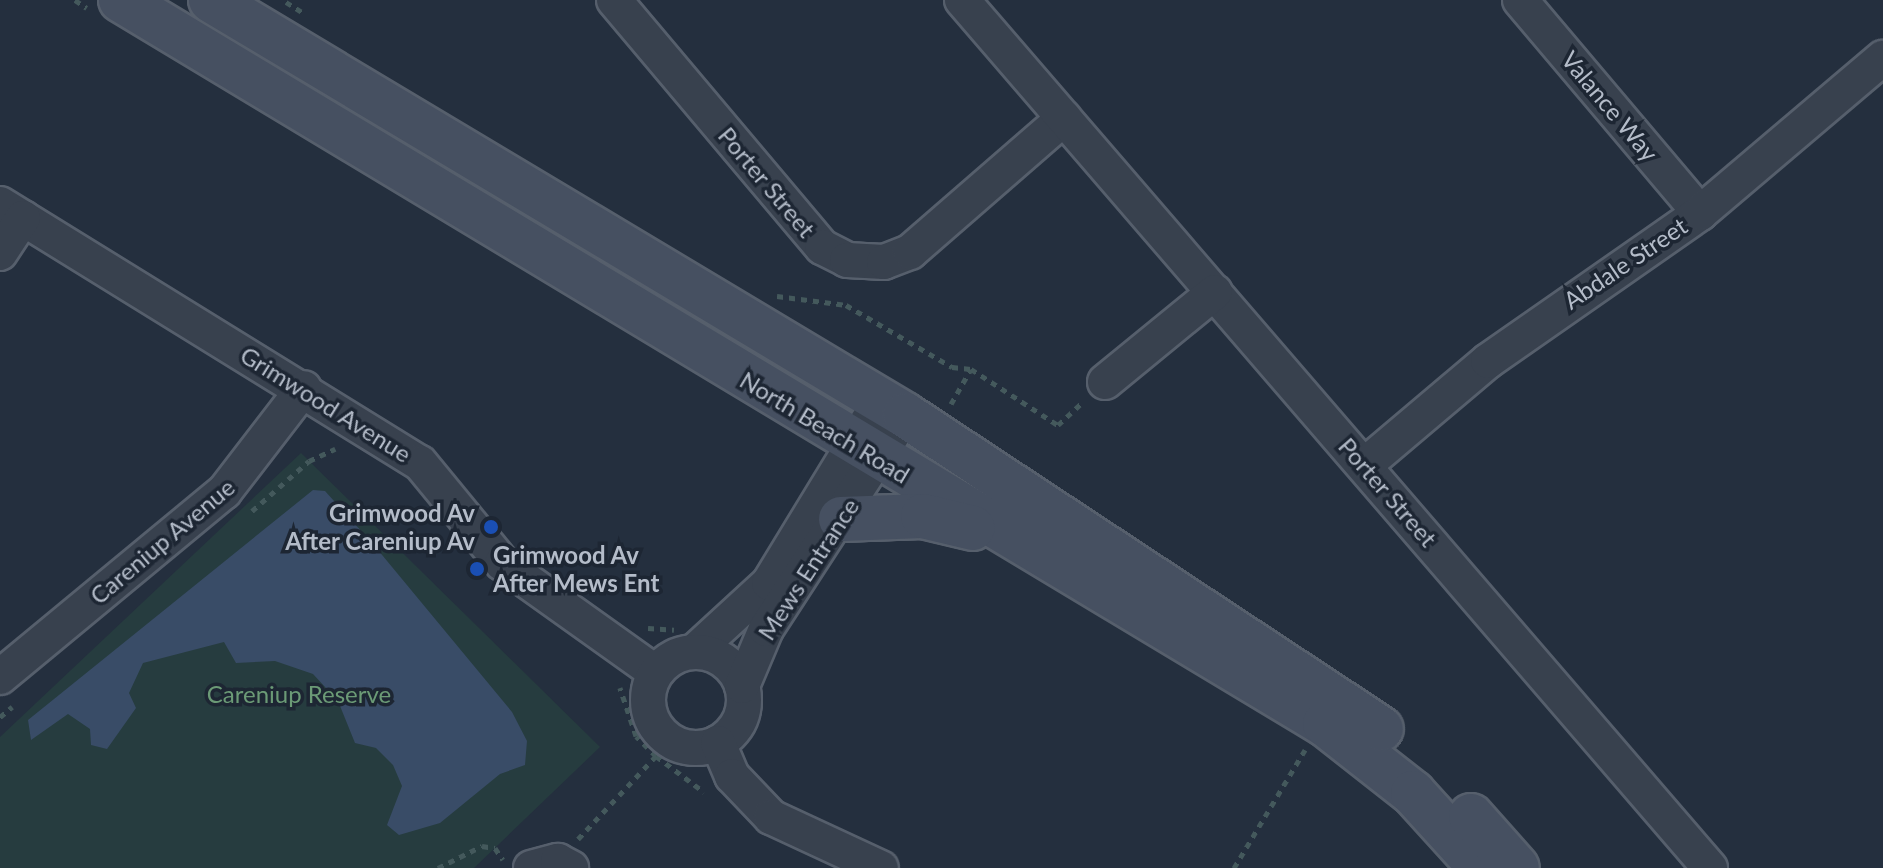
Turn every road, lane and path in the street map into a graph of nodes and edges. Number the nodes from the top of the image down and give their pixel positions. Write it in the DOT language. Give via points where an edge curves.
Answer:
graph roads {
  1 [pos="121,0"];
  2 [pos="210,0"];
  3 [pos="614,0"];
  4 [pos="962,0"];
  5 [pos="1520,0"];
  6 [pos="284,10"];
  7 [pos="171,20"];
  8 [pos="1883,58"];
  9 [pos="1064,118"];
  10 [pos="12,211"];
  11 [pos="1700,213"];
  12 [pos="0,253"];
  13 [pos="1215,292"];
  14 [pos="1105,382"];
  15 [pos="304,388"];
  16 [pos="909,412"];
  17 [pos="346,447"];
  18 [pos="866,452"];
  19 [pos="1365,465"];
  20 [pos="247,515"];
  21 [pos="841,519"];
  22 [pos="1014,538"];
  23 [pos="690,641"];
  24 [pos="609,643"];
  25 [pos="656,673"];
  26 [pos="613,682"];
  27 [pos="742,686"];
  28 [pos="12,687"];
  29 [pos="0,717"];
  30 [pos="1312,739"];
  31 [pos="718,743"];
  32 [pos="554,866"];
  33 [pos="438,868"];
  34 [pos="508,868"];
  35 [pos="881,868"];
  36 [pos="1234,868"];
  37 [pos="1481,868"];
  38 [pos="1517,868"];
  39 [pos="1710,868"];
  1 -- 7 [label="main road"];
  2 -- 6 [label="main road, North Beach Road"];
  2 -- 7 [label="main road, North Beach Road"];
  3 -- 9 [label="street, Porter Street" via="822,247 847,260 884,262 910,252"];
  4 -- 9 [label="street, Porter Street"];
  5 -- 11 [label="street, Valance Way"];
  6 -- 16 [label="main road, North Beach Road"];
  7 -- 18 [label="main road, North Beach Road"];
  8 -- 11 [label="street, Abdale Street"];
  9 -- 13 [label="street, Porter Street"];
  10 -- 12 [label="street"];
  10 -- 15 [label="street, Grimwood Avenue"];
  11 -- 19 [label="street, Abdale Street" via="1488,361"];
  13 -- 14 [label="street"];
  13 -- 19 [label="street, Porter Street"];
  14 -- 16 [label="path" via="1058,425 971,369"];
  15 -- 24 [label="street, Grimwood Avenue" via="420,463 502,563"];
  15 -- 28 [label="street, Careniup Avenue" via="224,492"];
  16 -- 18 [label="street, Mews Entrance"];
  16 -- 38 [label="main road, North Beach Road" via="1358,711 1408,751"];
  17 -- 20 [label="path" via="309,461"];
  18 -- 21 [label="street, Mews Entrance"];
  18 -- 22 [label="main road, North Beach Road"];
  18 -- 23 [label="street, Mews Entrance" via="769,583"];
  19 -- 39 [label="street, Porter Street"];
  21 -- 22 [label="main road" via="923,516"];
  21 -- 27 [label="street, Mews Entrance" via="766,629"];
  22 -- 37 [label="main road, North Beach Road" via="1354,745 1413,793"];
  23 -- 24 [label="path" via="636,625"];
  23 -- 25 [label="street"];
  23 -- 27 [label="street" via="724,661"];
  24 -- 25 [label="street, Grimwood Avenue"];
  25 -- 31 [label="street" via="648,703 660,732 687,747"];
  26 -- 32 [label="path" via="623,691 636,736 656,756"];
  27 -- 31 [label="street" via="738,725"];
  28 -- 29 [label="path"];
  30 -- 36 [label="path"];
  31 -- 35 [label="street" via="732,776 771,817"];
  33 -- 34 [label="path" via="482,846 495,848"];
}
